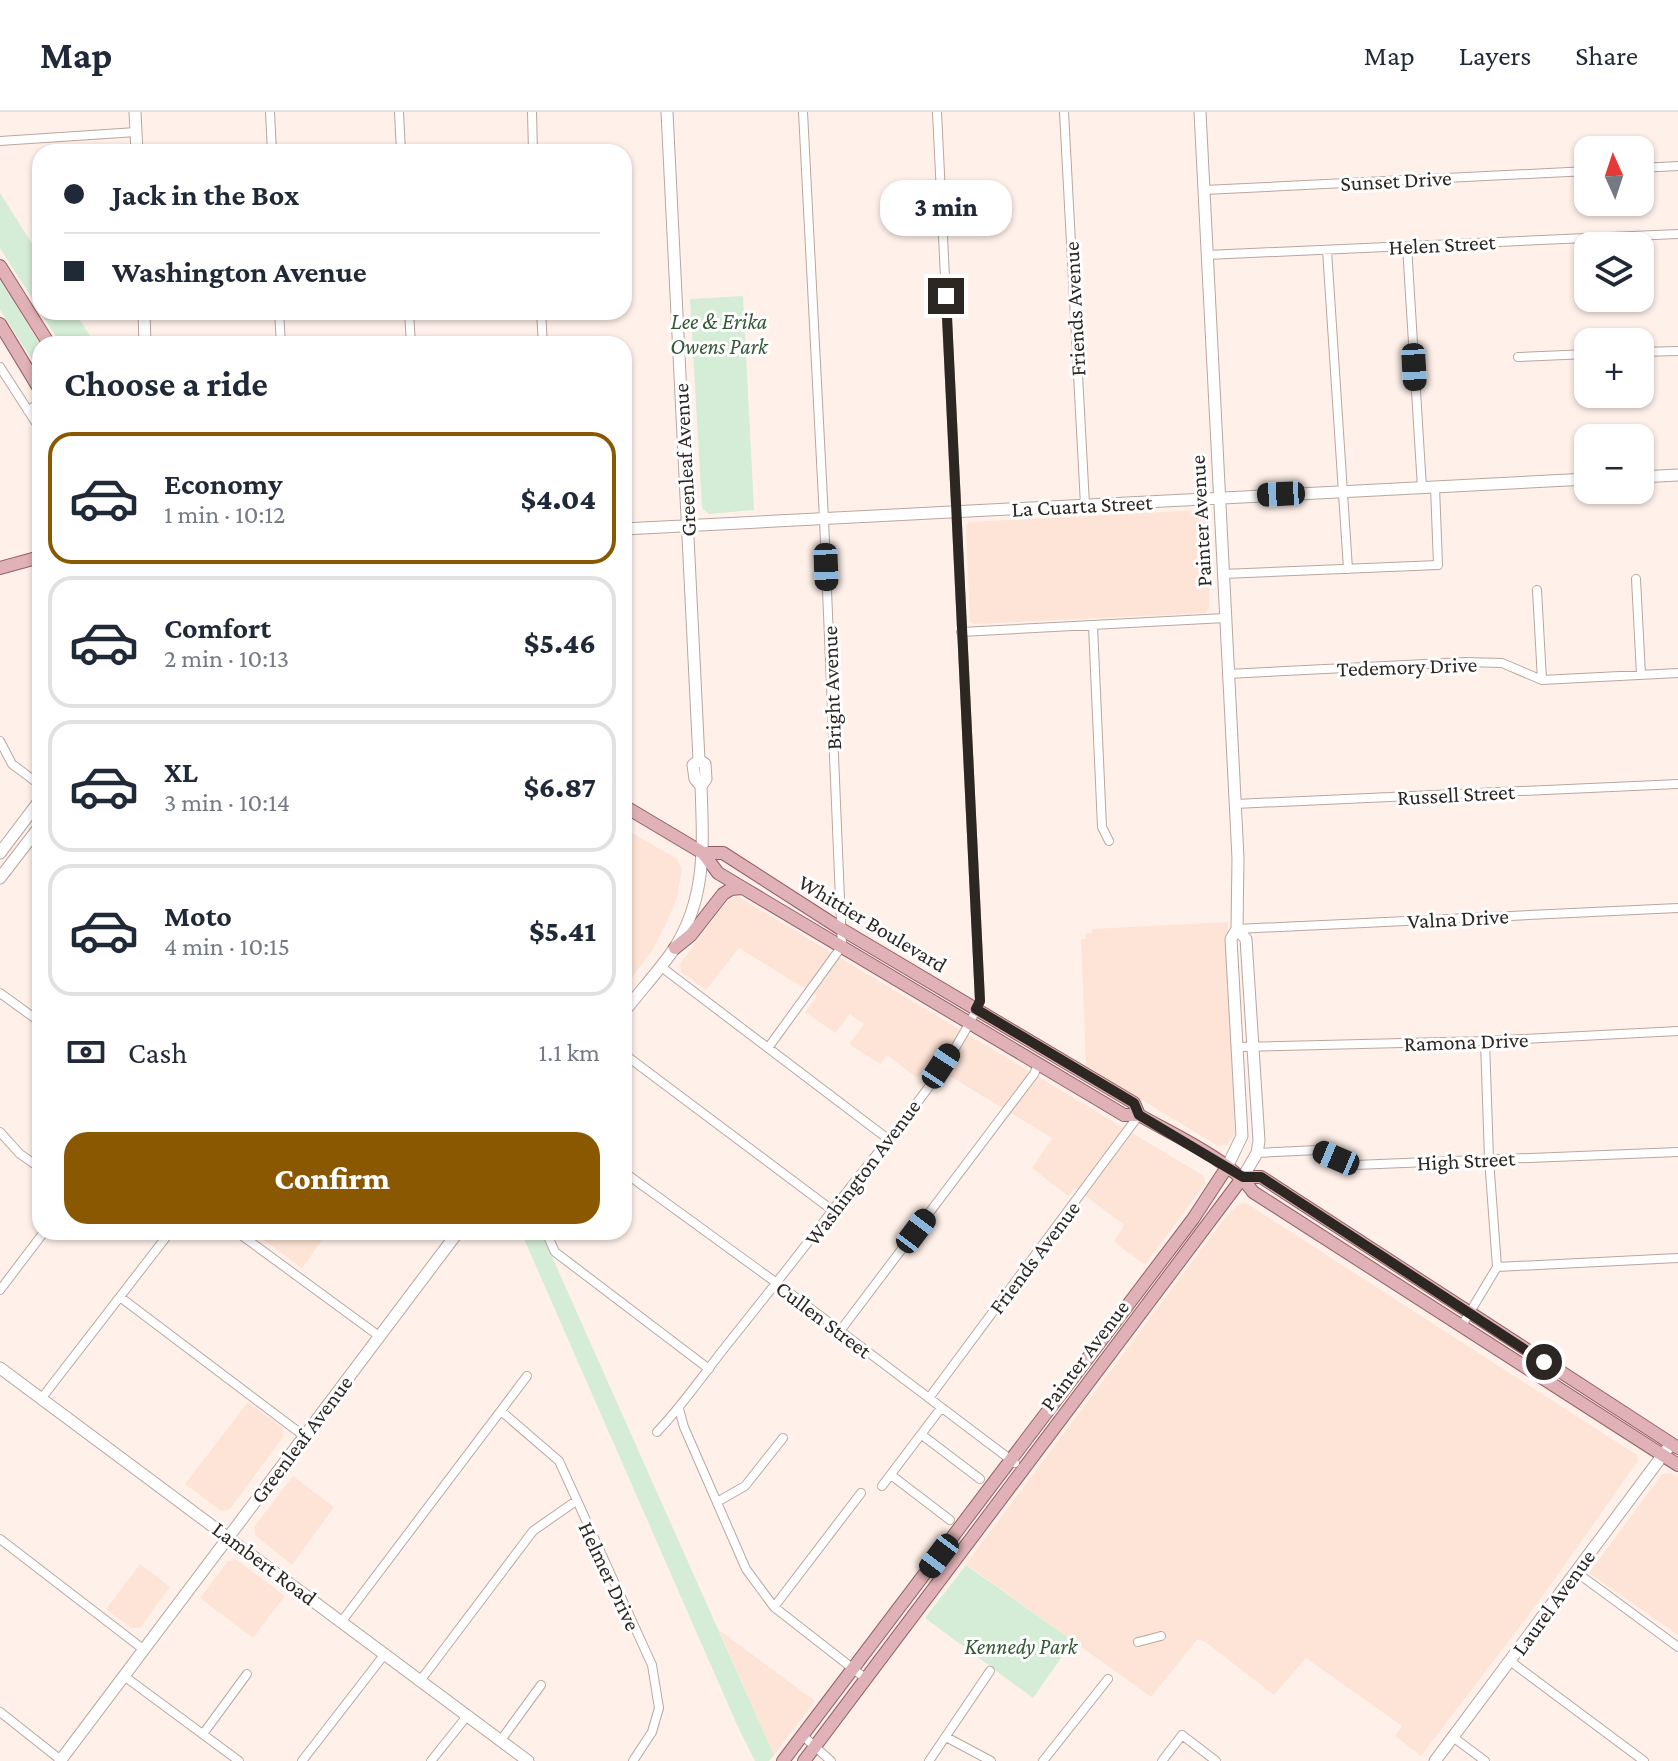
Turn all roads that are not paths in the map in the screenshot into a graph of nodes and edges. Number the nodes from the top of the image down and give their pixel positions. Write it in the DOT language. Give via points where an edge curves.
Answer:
graph roads {
  1 [pos="135,112"];
  2 [pos="270,112"];
  3 [pos="399,112"];
  4 [pos="532,112"];
  5 [pos="667,112"];
  6 [pos="803,112"];
  7 [pos="937,112"];
  8 [pos="1064,112"];
  9 [pos="1200,112"];
  10 [pos="136,132"];
  11 [pos="0,141"];
  12 [pos="137,144"];
  13 [pos="272,144"];
  14 [pos="401,144"];
  15 [pos="533,144"];
  16 [pos="1678,166"];
  17 [pos="1654,167"];
  18 [pos="1574,172"];
  19 [pos="1204,190"];
  20 [pos="1678,234"];
  21 [pos="1407,246"];
  22 [pos="1327,250"];
  23 [pos="1207,255"];
  24 [pos="0,266"];
  25 [pos="32,317"];
  26 [pos="0,324"];
  27 [pos="1678,351"];
  28 [pos="1654,352"];
  29 [pos="1574,355"];
  30 [pos="1518,357"];
  31 [pos="0,367"];
  32 [pos="32,377"];
  33 [pos="32,408"];
  34 [pos="28,411"];
  35 [pos="32,417"];
  36 [pos="1678,475"];
  37 [pos="1654,476"];
  38 [pos="1574,480"];
  39 [pos="1428,488"];
  40 [pos="1343,492"];
  41 [pos="1218,497"];
  42 [pos="1085,505"];
  43 [pos="956,512"];
  44 [pos="824,519"];
  45 [pos="687,525"];
  46 [pos="632,528"];
  47 [pos="32,559"];
  48 [pos="0,568"];
  49 [pos="1348,569"];
  50 [pos="1222,574"];
  51 [pos="1636,579"];
  52 [pos="1537,590"];
  53 [pos="1225,618"];
  54 [pos="1093,626"];
  55 [pos="961,632"];
  56 [pos="1678,673"];
  57 [pos="1227,674"];
  58 [pos="1641,675"];
  59 [pos="1542,680"];
  60 [pos="0,741"];
  61 [pos="32,779"];
  62 [pos="1678,784"];
  63 [pos="1235,804"];
  64 [pos="632,811"];
  65 [pos="32,814"];
  66 [pos="32,836"];
  67 [pos="1109,841"];
  68 [pos="0,853"];
  69 [pos="703,853"];
  70 [pos="0,878"];
  71 [pos="743,888"];
  72 [pos="1678,908"];
  73 [pos="841,929"];
  74 [pos="1237,929"];
  75 [pos="842,946"];
  76 [pos="675,948"];
  77 [pos="660,966"];
  78 [pos="0,993"];
  79 [pos="632,1002"];
  80 [pos="976,1009"];
  81 [pos="32,1016"];
  82 [pos="970,1023"];
  83 [pos="1678,1031"];
  84 [pos="1485,1041"];
  85 [pos="1254,1046"];
  86 [pos="1238,1047"];
  87 [pos="768,1048"];
  88 [pos="632,1060"];
  89 [pos="1039,1063"];
  90 [pos="1139,1115"];
  91 [pos="0,1132"];
  92 [pos="888,1139"];
  93 [pos="1678,1152"];
  94 [pos="1257,1153"];
  95 [pos="1489,1159"];
  96 [pos="32,1162"];
  97 [pos="1227,1167"];
  98 [pos="1243,1177"];
  99 [pos="632,1178"];
  100 [pos="832,1210"];
  101 [pos="38,1240"];
  102 [pos="164,1240"];
  103 [pos="248,1240"];
  104 [pos="448,1240"];
  105 [pos="550,1240"];
  106 [pos="1678,1258"];
  107 [pos="1497,1267"];
  108 [pos="778,1284"];
  109 [pos="0,1290"];
  110 [pos="120,1297"];
  111 [pos="1470,1313"];
  112 [pos="1461,1327"];
  113 [pos="840,1331"];
  114 [pos="379,1336"];
  115 [pos="0,1368"];
  116 [pos="709,1369"];
  117 [pos="527,1376"];
  118 [pos="1065,1389"];
  119 [pos="929,1398"];
  120 [pos="41,1399"];
  121 [pos="941,1408"];
  122 [pos="679,1409"];
  123 [pos="501,1411"];
  124 [pos="657,1432"];
  125 [pos="1049,1433"];
  126 [pos="922,1435"];
  127 [pos="304,1436"];
  128 [pos="783,1438"];
  129 [pos="1674,1446"];
  130 [pos="1662,1455"];
  131 [pos="1012,1460"];
  132 [pos="1678,1465"];
  133 [pos="1023,1469"];
  134 [pos="891,1475"];
  135 [pos="980,1479"];
  136 [pos="882,1486"];
  137 [pos="861,1493"];
  138 [pos="576,1501"];
  139 [pos="717,1502"];
  140 [pos="950,1520"];
  141 [pos="228,1535"];
  142 [pos="0,1539"];
  143 [pos="1576,1572"];
  144 [pos="774,1607"];
  145 [pos="342,1621"];
  146 [pos="1161,1636"];
  147 [pos="1138,1642"];
  148 [pos="1678,1647"];
  149 [pos="143,1649"];
  150 [pos="384,1655"];
  151 [pos="1510,1661"];
  152 [pos="853,1671"];
  153 [pos="990,1671"];
  154 [pos="247,1674"];
  155 [pos="124,1676"];
  156 [pos="865,1678"];
  157 [pos="1108,1679"];
  158 [pos="420,1681"];
  159 [pos="541,1685"];
  160 [pos="0,1712"];
  161 [pos="467,1716"];
  162 [pos="203,1734"];
  163 [pos="803,1736"];
  164 [pos="946,1737"];
  165 [pos="1453,1737"];
  166 [pos="501,1740"];
  167 [pos="815,1747"];
  168 [pos="61,1761"];
  169 [pos="239,1761"];
  170 [pos="302,1761"];
  171 [pos="431,1761"];
  172 [pos="528,1761"];
  173 [pos="633,1761"];
  174 [pos="783,1761"];
  175 [pos="804,1761"];
  176 [pos="831,1761"];
  177 [pos="929,1761"];
  178 [pos="991,1761"];
  179 [pos="1043,1761"];
  180 [pos="1162,1761"];
  181 [pos="1216,1761"];
  182 [pos="1435,1761"];
  183 [pos="1485,1761"];
  184 [pos="1644,1761"];
  1 -- 10 [label="street"];
  2 -- 13 [label="street"];
  3 -- 14 [label="street"];
  4 -- 15 [label="street"];
  5 -- 45 [label="street, Greenleaf Avenue"];
  6 -- 44 [label="street, Bright Avenue"];
  7 -- 43 [label="street, Washington Avenue"];
  8 -- 42 [label="street, Friends Avenue"];
  9 -- 19 [label="street, Painter Avenue"];
  10 -- 11 [label="street"];
  10 -- 12 [label="street"];
  16 -- 17 [label="street"];
  18 -- 19 [label="street, Sunset Drive"];
  19 -- 23 [label="street, Painter Avenue"];
  20 -- 21 [label="street, Helen Street"];
  21 -- 22 [label="street, Helen Street"];
  21 -- 39 [label="street"];
  22 -- 23 [label="street, Helen Street"];
  22 -- 40 [label="street"];
  23 -- 41 [label="street, Painter Avenue"];
  24 -- 25 [label="main road"];
  26 -- 32 [label="main road"];
  27 -- 28 [label="street"];
  29 -- 30 [label="street"];
  31 -- 34 [label="street"];
  33 -- 34 [label="street"];
  34 -- 35 [label="street"];
  36 -- 37 [label="street"];
  38 -- 39 [label="street, La Cuarta Street"];
  39 -- 40 [label="street, La Cuarta Street"];
  39 -- 49 [label="street" via="1438,565"];
  40 -- 41 [label="street, La Cuarta Street"];
  40 -- 49 [label="street"];
  41 -- 42 [label="street, La Cuarta Street"];
  41 -- 50 [label="street, Painter Avenue"];
  42 -- 43 [label="street, La Cuarta Street"];
  43 -- 44 [label="street, La Cuarta Street"];
  43 -- 55 [label="street, Washington Avenue"];
  44 -- 45 [label="street, La Cuarta Street"];
  44 -- 73 [label="street, Bright Avenue"];
  45 -- 46 [label="street, La Cuarta Street"];
  45 -- 69 [label="street, Greenleaf Avenue" via="699,760 693,765 701,786"];
  47 -- 48 [label="main road"];
  49 -- 50 [label="street"];
  50 -- 53 [label="street, Painter Avenue"];
  51 -- 58 [label="street"];
  52 -- 59 [label="street"];
  53 -- 54 [label="street"];
  53 -- 57 [label="street, Painter Avenue"];
  54 -- 55 [label="street"];
  54 -- 67 [label="street" via="1102,827"];
  55 -- 80 [label="street, Washington Avenue" via="980,1001"];
  56 -- 58 [label="street, Tedemory Drive"];
  57 -- 59 [label="street, Tedemory Drive" via="1492,662"];
  57 -- 63 [label="street, Painter Avenue"];
  58 -- 59 [label="street, Tedemory Drive"];
  60 -- 61 [label="street" via="12,764"];
  62 -- 63 [label="street, Russell Street"];
  63 -- 74 [label="street, Painter Avenue"];
  64 -- 69 [label="main road, Whittier Boulevard"];
  65 -- 68 [label="street"];
  66 -- 70 [label="street"];
  69 -- 71 [label="main road, Whittier Boulevard" via="718,873"];
  69 -- 73 [label="main road, Whittier Boulevard" via="723,853"];
  69 -- 76 [label="street, Greenleaf Avenue" via="699,888"];
  71 -- 75 [label="main road, Whittier Boulevard"];
  71 -- 76 [label="main road" via="723,894"];
  72 -- 74 [label="street, Valna Drive"];
  73 -- 75 [label="street, Bright Avenue"];
  73 -- 80 [label="main road, Whittier Boulevard"];
  74 -- 85 [label="street, Painter Avenue" via="1246,939"];
  74 -- 86 [label="street, Painter Avenue" via="1231,939"];
  75 -- 82 [label="main road, Whittier Boulevard"];
  75 -- 87 [label="street"];
  76 -- 77 [label="street, Greenleaf Avenue"];
  77 -- 79 [label="street, Greenleaf Avenue"];
  77 -- 87 [label="street"];
  78 -- 81 [label="street"];
  80 -- 82 [label="street, Washington Avenue"];
  80 -- 90 [label="main road, Whittier Boulevard" via="1134,1103"];
  82 -- 89 [label="main road, Whittier Boulevard"];
  82 -- 92 [label="street, Washington Avenue"];
  83 -- 84 [label="street, Ramona Drive"];
  84 -- 85 [label="street, Ramona Drive"];
  84 -- 95 [label="street"];
  85 -- 86 [label="street, Ramona Drive"];
  85 -- 94 [label="street, Painter Avenue"];
  86 -- 97 [label="street, Painter Avenue" via="1242,1136"];
  87 -- 92 [label="street"];
  88 -- 100 [label="street"];
  89 -- 90 [label="main road, Whittier Boulevard" via="1124,1115"];
  89 -- 113 [label="street"];
  90 -- 97 [label="main road, Whittier Boulevard"];
  90 -- 119 [label="street, Friends Avenue"];
  91 -- 96 [label="street"];
  92 -- 100 [label="street, Washington Avenue"];
  93 -- 95 [label="street, High Street"];
  94 -- 95 [label="street, High Street" via="1318,1150 1355,1165"];
  94 -- 98 [label="street, Painter Avenue"];
  95 -- 107 [label="street"];
  97 -- 98 [label="main road, Whittier Boulevard"];
  97 -- 118 [label="main road, Painter Avenue"];
  98 -- 111 [label="main road, Whittier Boulevard" via="1261,1177"];
  98 -- 112 [label="main road, Whittier Boulevard" via="1253,1192"];
  98 -- 125 [label="main road, Painter Avenue"];
  99 -- 108 [label="street, Cullen Street"];
  100 -- 108 [label="street, Washington Avenue"];
  101 -- 109 [label="street"];
  102 -- 110 [label="street"];
  103 -- 114 [label="street"];
  104 -- 114 [label="street, Greenleaf Avenue"];
  105 -- 116 [label="street" via="555,1252"];
  106 -- 107 [label="street"];
  107 -- 111 [label="street"];
  108 -- 113 [label="street, Cullen Street"];
  108 -- 116 [label="street, Washington Avenue"];
  110 -- 120 [label="street"];
  110 -- 127 [label="street"];
  111 -- 112 [label="street"];
  111 -- 129 [label="main road, Whittier Boulevard"];
  112 -- 130 [label="main road, Whittier Boulevard"];
  113 -- 119 [label="street, Cullen Street"];
  114 -- 127 [label="street, Greenleaf Avenue"];
  115 -- 120 [label="street, Lambert Road"];
  116 -- 122 [label="street, Washington Avenue"];
  117 -- 123 [label="street"];
  118 -- 125 [label="main road" via="1067,1399 1049,1423"];
  118 -- 131 [label="main road, Painter Avenue"];
  119 -- 121 [label="street, Cullen Street"];
  120 -- 141 [label="street, Lambert Road"];
  121 -- 126 [label="street"];
  121 -- 131 [label="street, Cullen Street"];
  122 -- 124 [label="street, Washington Avenue"];
  122 -- 139 [label="street"];
  123 -- 138 [label="street, Helmer Drive" via="559,1461"];
  123 -- 145 [label="street"];
  125 -- 133 [label="main road, Painter Avenue"];
  126 -- 134 [label="street"];
  126 -- 135 [label="street"];
  127 -- 141 [label="street, Greenleaf Avenue"];
  128 -- 139 [label="street" via="745,1486"];
  129 -- 130 [label="street, Laurel Avenue"];
  130 -- 132 [label="main road, Whittier Boulevard"];
  130 -- 143 [label="street, Laurel Avenue"];
  131 -- 133 [label="street, Cullen Street"];
  131 -- 152 [label="main road, Painter Avenue"];
  133 -- 156 [label="main road, Painter Avenue"];
  134 -- 136 [label="street"];
  134 -- 140 [label="street"];
  137 -- 144 [label="street"];
  138 -- 158 [label="street" via="533,1531"];
  138 -- 173 [label="street, Helmer Drive" via="655,1677 659,1708 652,1732"];
  139 -- 144 [label="street" via="746,1569"];
  141 -- 145 [label="street, Lambert Road"];
  141 -- 149 [label="street, Greenleaf Avenue"];
  142 -- 149 [label="street"];
  143 -- 148 [label="street"];
  143 -- 151 [label="street, Laurel Avenue"];
  144 -- 152 [label="street"];
  145 -- 150 [label="street, Lambert Road"];
  146 -- 147 [label="street"];
  149 -- 155 [label="street, Greenleaf Avenue"];
  150 -- 158 [label="street, Lambert Road"];
  150 -- 170 [label="street"];
  151 -- 165 [label="street, Laurel Avenue"];
  151 -- 184 [label="street"];
  152 -- 156 [label="street"];
  152 -- 163 [label="main road, Painter Avenue"];
  153 -- 164 [label="street"];
  154 -- 162 [label="street"];
  155 -- 162 [label="street"];
  155 -- 168 [label="street, Greenleaf Avenue"];
  156 -- 167 [label="main road, Painter Avenue"];
  157 -- 179 [label="street"];
  158 -- 161 [label="street, Lambert Road"];
  159 -- 166 [label="street"];
  160 -- 168 [label="street"];
  161 -- 166 [label="street, Lambert Road"];
  161 -- 171 [label="street"];
  162 -- 169 [label="street"];
  163 -- 167 [label="street"];
  163 -- 174 [label="main road, Painter Avenue"];
  164 -- 177 [label="street"];
  164 -- 178 [label="street"];
  165 -- 182 [label="street, Laurel Avenue"];
  165 -- 183 [label="street"];
  166 -- 172 [label="street, Lambert Road"];
  167 -- 175 [label="main road, Painter Avenue"];
  167 -- 176 [label="street"];
  180 -- 181 [label="street" via="1182,1735"];
}
